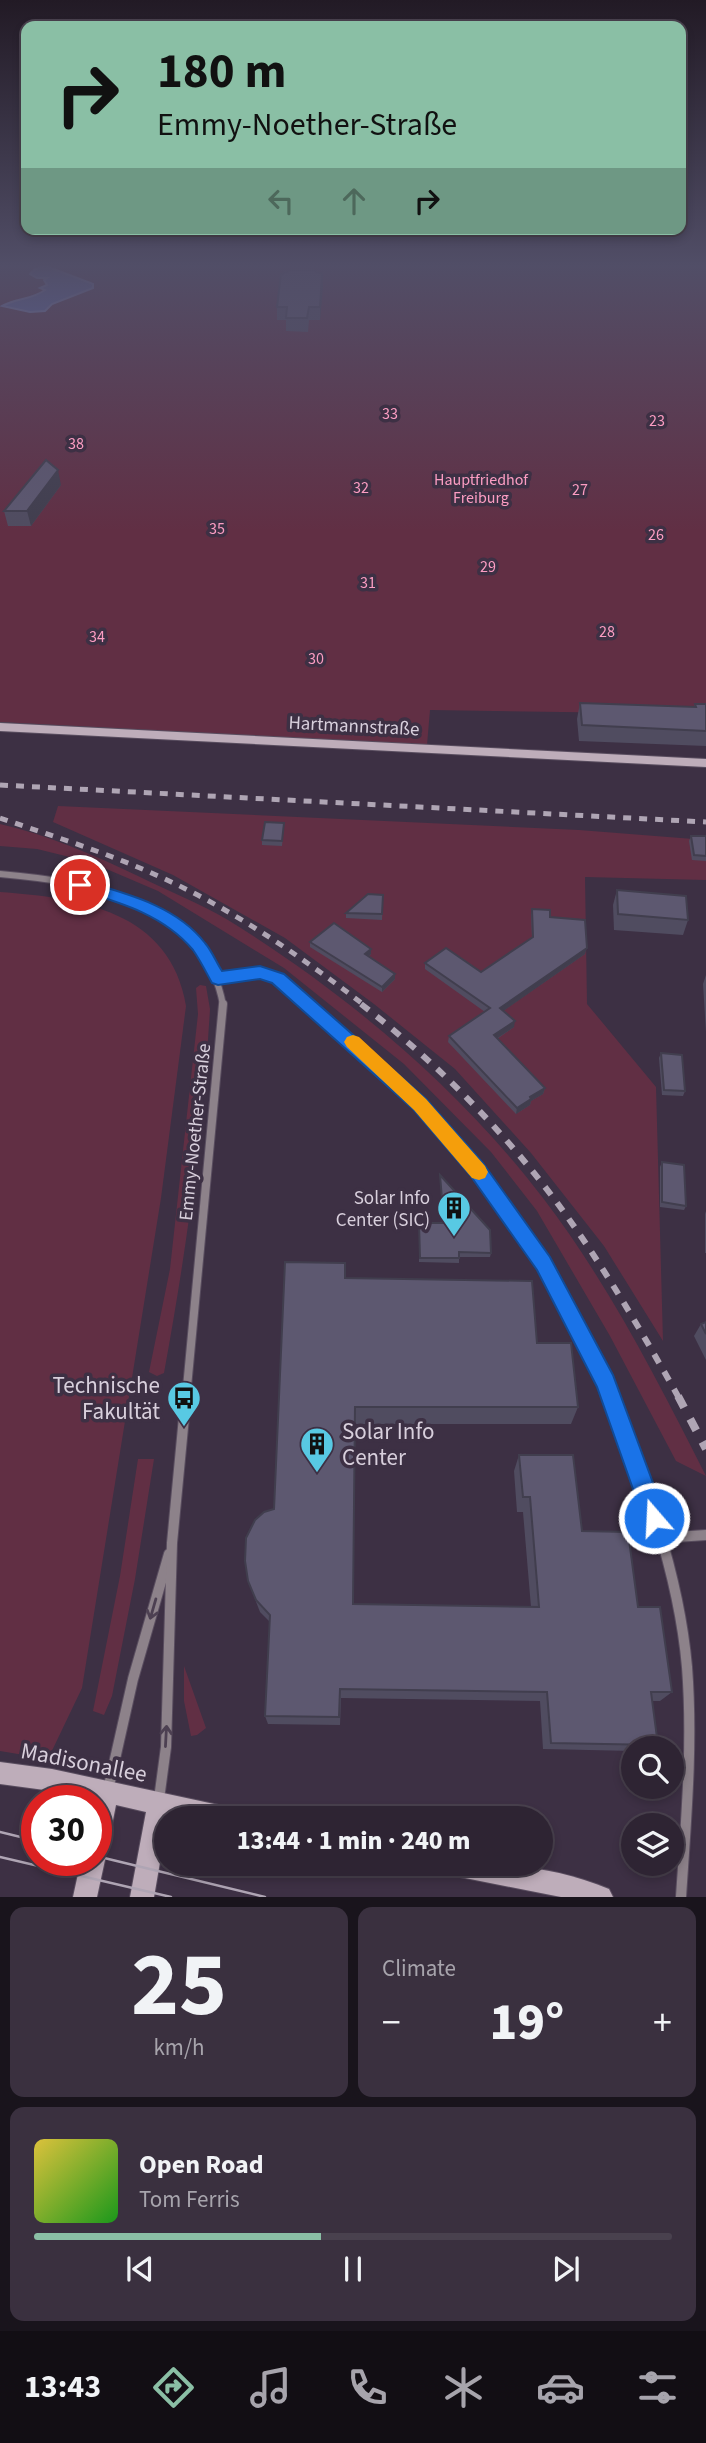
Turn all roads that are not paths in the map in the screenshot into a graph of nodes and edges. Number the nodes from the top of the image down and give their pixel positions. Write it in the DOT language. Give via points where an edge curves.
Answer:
graph roads {
  1 [pos="0,727"];
  2 [pos="706,763"];
  3 [pos="0,874"];
  4 [pos="218,978"];
  5 [pos="706,1535"];
  6 [pos="661,1538"];
  7 [pos="172,1543"];
  8 [pos="0,1773"];
  9 [pos="64,1785"];
  10 [pos="109,1785"];
  11 [pos="112,1794"];
  12 [pos="159,1804"];
  13 [pos="169,1806"];
  14 [pos="90,1876"];
  15 [pos="517,1876"];
  16 [pos="85,1897"];
  17 [pos="142,1897"];
  18 [pos="601,1897"];
  19 [pos="681,1897"];
  1 -- 2 [label="street, Hartmannstraße"];
  3 -- 4 [label="street, Emmy-Noether-Straße" via="80,885 145,906 183,929"];
  4 -- 6 [label="street" via="260,972 278,978 420,1105 477,1169 544,1264 606,1382"];
  4 -- 7 [label="street, Emmy-Noether-Straße" via="222,1028"];
  5 -- 6 [label="street"];
  6 -- 19 [label="street" via="683,1632 689,1696 691,1741"];
  7 -- 10 [label="street, Emmy-Noether-Straße, one-way"];
  12 -- 7 [label="street, Emmy-Noether-Straße, one-way" via="167,1734"];
  8 -- 9 [label="street, Madisonallee"];
  11 -- 12 [label="street, Madisonallee"];
  12 -- 13 [label="street, Madisonallee"];
  12 -- 17 [label="street"];
  14 -- 16 [label="street"];
  15 -- 18 [label="street"];
}
